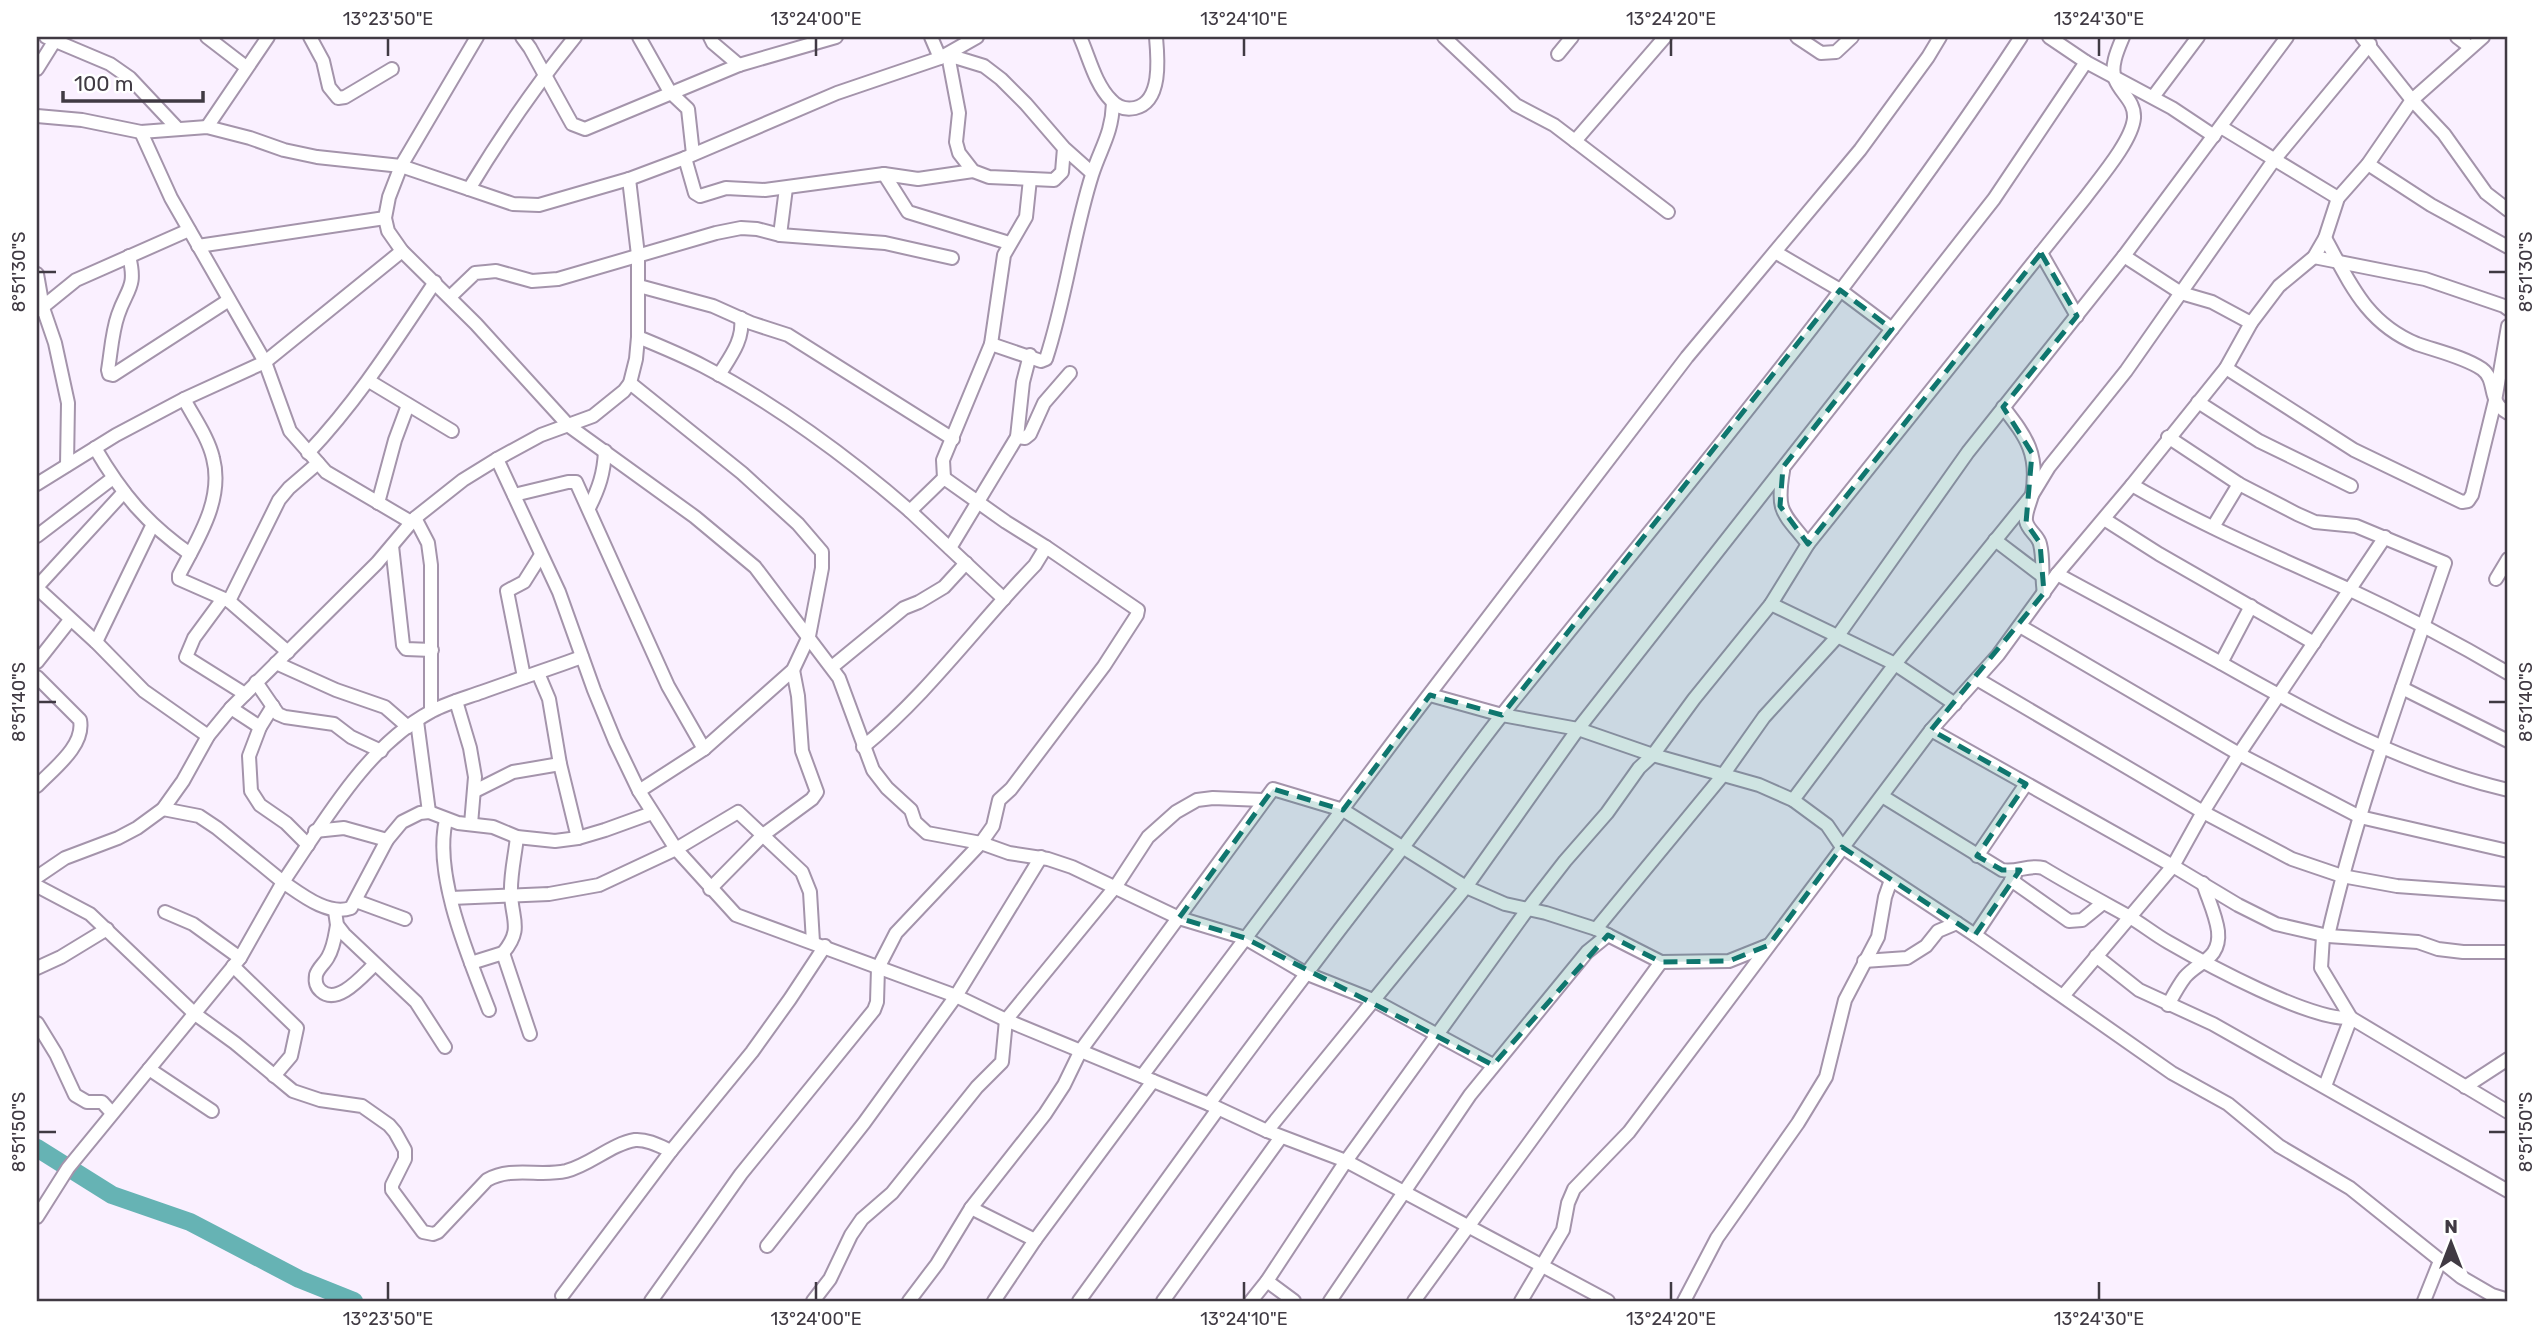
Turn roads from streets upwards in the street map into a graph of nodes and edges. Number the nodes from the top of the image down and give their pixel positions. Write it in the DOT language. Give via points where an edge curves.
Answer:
graph roads {
  1 [pos="207,37"];
  2 [pos="268,37"];
  3 [pos="310,37"];
  4 [pos="477,37"];
  5 [pos="522,37"];
  6 [pos="575,37"];
  7 [pos="639,37"];
  8 [pos="710,37"];
  9 [pos="836,37"];
  10 [pos="931,37"];
  11 [pos="977,37"];
  12 [pos="1080,37"];
  13 [pos="1156,37"];
  14 [pos="1444,37"];
  15 [pos="1572,37"];
  16 [pos="1665,37"];
  17 [pos="1797,37"];
  18 [pos="1852,37"];
  19 [pos="1940,37"];
  20 [pos="2021,37"];
  21 [pos="2049,37"];
  22 [pos="2123,37"];
  23 [pos="2198,37"];
  24 [pos="2287,37"];
  25 [pos="2457,37"];
  26 [pos="2483,37"];
  27 [pos="52,38"];
  28 [pos="2366,40"];
  29 [pos="2470,47"];
  30 [pos="1558,54"];
  31 [pos="944,56"];
  32 [pos="2086,62"];
  33 [pos="739,65"];
  34 [pos="246,67"];
  35 [pos="37,69"];
  36 [pos="392,69"];
  37 [pos="545,74"];
  38 [pos="2114,78"];
  39 [pos="670,92"];
  40 [pos="2152,97"];
  41 [pos="2413,100"];
  42 [pos="1112,103"];
  43 [pos="37,116"];
  44 [pos="207,127"];
  45 [pos="177,129"];
  46 [pos="141,132"];
  47 [pos="2218,132"];
  48 [pos="1575,141"];
  49 [pos="1064,148"];
  50 [pos="689,156"];
  51 [pos="2274,160"];
  52 [pos="2368,164"];
  53 [pos="401,166"];
  54 [pos="973,171"];
  55 [pos="1092,173"];
  56 [pos="884,174"];
  57 [pos="629,179"];
  58 [pos="1030,179"];
  59 [pos="786,188"];
  60 [pos="469,189"];
  61 [pos="2338,198"];
  62 [pos="2508,209"];
  63 [pos="1668,212"];
  64 [pos="385,218"];
  65 [pos="189,230"];
  66 [pos="780,235"];
  67 [pos="2325,237"];
  68 [pos="1009,243"];
  69 [pos="198,246"];
  70 [pos="2508,247"];
  71 [pos="402,251"];
  72 [pos="1775,252"];
  73 [pos="2041,253"];
  74 [pos="638,255"];
  75 [pos="129,256"];
  76 [pos="2124,256"];
  77 [pos="2314,257"];
  78 [pos="952,258"];
  79 [pos="2339,264"];
  80 [pos="37,274"];
  81 [pos="435,282"];
  82 [pos="639,286"];
  83 [pos="1840,290"];
  84 [pos="2181,293"];
  85 [pos="450,297"];
  86 [pos="229,300"];
  87 [pos="2508,309"];
  88 [pos="40,310"];
  89 [pos="2077,316"];
  90 [pos="745,323"];
  91 [pos="2251,323"];
  92 [pos="2508,326"];
  93 [pos="1892,329"];
  94 [pos="638,337"];
  95 [pos="991,344"];
  96 [pos="1030,355"];
  97 [pos="265,362"];
  98 [pos="2226,368"];
  99 [pos="1070,373"];
  100 [pos="719,374"];
  101 [pos="369,381"];
  102 [pos="630,383"];
  103 [pos="184,399"];
  104 [pos="2495,401"];
  105 [pos="2198,402"];
  106 [pos="408,405"];
  107 [pos="2003,407"];
  108 [pos="2508,413"];
  109 [pos="569,426"];
  110 [pos="452,431"];
  111 [pos="1017,438"];
  112 [pos="2168,438"];
  113 [pos="953,439"];
  114 [pos="95,448"];
  115 [pos="605,451"];
  116 [pos="313,458"];
  117 [pos="497,459"];
  118 [pos="67,465"];
  119 [pos="1783,467"];
  120 [pos="113,478"];
  121 [pos="944,478"];
  122 [pos="37,484"];
  123 [pos="2239,484"];
  124 [pos="2132,485"];
  125 [pos="2351,486"];
  126 [pos="124,492"];
  127 [pos="514,495"];
  128 [pos="2032,495"];
  129 [pos="978,502"];
  130 [pos="378,503"];
  131 [pos="589,508"];
  132 [pos="910,511"];
  133 [pos="2104,519"];
  134 [pos="413,520"];
  135 [pos="152,526"];
  136 [pos="2213,527"];
  137 [pos="37,536"];
  138 [pos="2385,537"];
  139 [pos="1995,540"];
  140 [pos="1808,544"];
  141 [pos="392,546"];
  142 [pos="1046,547"];
  143 [pos="950,548"];
  144 [pos="190,554"];
  145 [pos="541,555"];
  146 [pos="2508,559"];
  147 [pos="966,563"];
  148 [pos="2057,574"];
  149 [pos="2041,575"];
  150 [pos="2496,579"];
  151 [pos="37,588"];
  152 [pos="2349,589"];
  153 [pos="2044,593"];
  154 [pos="1004,599"];
  155 [pos="225,600"];
  156 [pos="1772,604"];
  157 [pos="2251,606"];
  158 [pos="70,620"];
  159 [pos="2020,626"];
  160 [pos="2423,627"];
  161 [pos="809,636"];
  162 [pos="1837,637"];
  163 [pos="96,642"];
  164 [pos="2314,643"];
  165 [pos="432,650"];
  166 [pos="288,653"];
  167 [pos="582,657"];
  168 [pos="37,662"];
  169 [pos="276,663"];
  170 [pos="2221,663"];
  171 [pos="1895,664"];
  172 [pos="832,667"];
  173 [pos="793,670"];
  174 [pos="538,673"];
  175 [pos="2508,673"];
  176 [pos="37,677"];
  177 [pos="524,677"];
  178 [pos="1977,679"];
  179 [pos="256,682"];
  180 [pos="2402,688"];
  181 [pos="244,694"];
  182 [pos="1430,695"];
  183 [pos="2277,696"];
  184 [pos="456,701"];
  185 [pos="1955,704"];
  186 [pos="273,706"];
  187 [pos="231,708"];
  188 [pos="431,711"];
  189 [pos="1502,715"];
  190 [pos="413,724"];
  191 [pos="260,727"];
  192 [pos="1578,729"];
  193 [pos="1931,730"];
  194 [pos="208,736"];
  195 [pos="2508,741"];
  196 [pos="863,747"];
  197 [pos="2381,748"];
  198 [pos="704,749"];
  199 [pos="381,751"];
  200 [pos="2239,754"];
  201 [pos="1654,755"];
  202 [pos="560,764"];
  203 [pos="1723,775"];
  204 [pos="2026,784"];
  205 [pos="37,786"];
  206 [pos="2508,790"];
  207 [pos="475,791"];
  208 [pos="639,791"];
  209 [pos="1882,796"];
  210 [pos="1264,800"];
  211 [pos="1793,800"];
  212 [pos="163,808"];
  213 [pos="1343,810"];
  214 [pos="429,812"];
  215 [pos="2203,812"];
  216 [pos="652,813"];
  217 [pos="2360,817"];
  218 [pos="446,820"];
  219 [pos="471,824"];
  220 [pos="318,831"];
  221 [pos="294,833"];
  222 [pos="763,835"];
  223 [pos="517,837"];
  224 [pos="578,838"];
  225 [pos="387,840"];
  226 [pos="981,843"];
  227 [pos="308,845"];
  228 [pos="1403,847"];
  229 [pos="1842,847"];
  230 [pos="676,849"];
  231 [pos="2508,851"];
  232 [pos="1977,856"];
  233 [pos="1041,858"];
  234 [pos="2173,866"];
  235 [pos="2015,875"];
  236 [pos="2342,876"];
  237 [pos="37,877"];
  238 [pos="1891,880"];
  239 [pos="283,882"];
  240 [pos="2203,884"];
  241 [pos="37,886"];
  242 [pos="1116,886"];
  243 [pos="1466,887"];
  244 [pos="710,889"];
  245 [pos="2508,894"];
  246 [pos="511,895"];
  247 [pos="451,898"];
  248 [pos="356,901"];
  249 [pos="2103,903"];
  250 [pos="1527,910"];
  251 [pos="335,911"];
  252 [pos="1938,911"];
  253 [pos="165,912"];
  254 [pos="2130,917"];
  255 [pos="1179,918"];
  256 [pos="405,919"];
  257 [pos="1957,923"];
  258 [pos="337,925"];
  259 [pos="107,929"];
  260 [pos="1938,931"];
  261 [pos="1602,932"];
  262 [pos="1975,935"];
  263 [pos="2326,936"];
  264 [pos="1244,938"];
  265 [pos="819,944"];
  266 [pos="1769,944"];
  267 [pos="2508,952"];
  268 [pos="503,953"];
  269 [pos="2096,956"];
  270 [pos="1864,961"];
  271 [pos="236,962"];
  272 [pos="1661,962"];
  273 [pos="2207,962"];
  274 [pos="471,963"];
  275 [pos="375,964"];
  276 [pos="37,968"];
  277 [pos="878,968"];
  278 [pos="1305,972"];
  279 [pos="956,996"];
  280 [pos="2063,996"];
  281 [pos="1373,1000"];
  282 [pos="2168,1005"];
  283 [pos="489,1010"];
  284 [pos="195,1014"];
  285 [pos="2351,1018"];
  286 [pos="1006,1020"];
  287 [pos="37,1023"];
  288 [pos="1438,1033"];
  289 [pos="530,1034"];
  290 [pos="445,1047"];
  291 [pos="1081,1050"];
  292 [pos="2508,1059"];
  293 [pos="1493,1065"];
  294 [pos="149,1069"];
  295 [pos="274,1076"];
  296 [pos="1147,1078"];
  297 [pos="2325,1086"];
  298 [pos="2465,1087"];
  299 [pos="1214,1106"];
  300 [pos="212,1111"];
  301 [pos="2508,1112"];
  302 [pos="112,1113"];
  303 [pos="1266,1131"];
  304 [pos="1281,1137"];
  305 [pos="671,1151"];
  306 [pos="1346,1161"];
  307 [pos="2508,1191"];
  308 [pos="1405,1192"];
  309 [pos="971,1208"];
  310 [pos="37,1217"];
  311 [pos="1467,1227"];
  312 [pos="1035,1240"];
  313 [pos="767,1246"];
  314 [pos="2440,1261"];
  315 [pos="1544,1265"];
  316 [pos="1267,1281"];
  317 [pos="562,1296"];
  318 [pos="2508,1300"];
  319 [pos="651,1301"];
  320 [pos="813,1301"];
  321 [pos="909,1301"];
  322 [pos="994,1301"];
  323 [pos="1079,1301"];
  324 [pos="1163,1301"];
  325 [pos="1251,1301"];
  326 [pos="1294,1301"];
  327 [pos="1330,1301"];
  328 [pos="1414,1301"];
  329 [pos="1521,1301"];
  330 [pos="1608,1301"];
  331 [pos="1684,1301"];
  332 [pos="2424,1301"];
  1 -- 34 [label="street"];
  2 -- 34 [label="street"];
  3 -- 36 [label="street" via="323,61 329,87 338,98"];
  4 -- 53 [label="street"];
  5 -- 37 [label="street"];
  6 -- 37 [label="street"];
  7 -- 39 [label="street"];
  8 -- 33 [label="street"];
  9 -- 33 [label="street"];
  10 -- 31 [label="street"];
  11 -- 31 [label="street"];
  12 -- 42 [label="street"];
  13 -- 42 [label="street" via="1158,64 1150,99 1144,106 1126,110"];
  14 -- 48 [label="street" via="1516,106"];
  15 -- 30 [label="street"];
  16 -- 48 [label="street"];
  17 -- 18 [label="street" via="1821,53 1836,52"];
  19 -- 72 [label="street" via="1860,150"];
  20 -- 83 [label="street" via="1965,122"];
  21 -- 32 [label="street"];
  22 -- 38 [label="street"];
  23 -- 40 [label="street"];
  24 -- 47 [label="street"];
  25 -- 29 [label="street"];
  26 -- 29 [label="street"];
  27 -- 35 [label="street"];
  27 -- 45 [label="street" via="130,78"];
  28 -- 41 [label="street"];
  28 -- 51 [label="street"];
  29 -- 41 [label="street"];
  31 -- 49 [label="street" via="984,66 1001,79"];
  31 -- 50 [label="street" via="837,93"];
  31 -- 54 [label="street" via="959,113 956,142"];
  32 -- 38 [label="street"];
  32 -- 93 [label="street" via="1994,200"];
  33 -- 39 [label="street"];
  34 -- 44 [label="street"];
  37 -- 39 [label="street" via="572,124 585,129"];
  37 -- 60 [label="street"];
  38 -- 40 [label="street"];
  38 -- 73 [label="street" via="2131,102 2133,127"];
  39 -- 50 [label="street" via="688,109"];
  40 -- 47 [label="street"];
  41 -- 52 [label="street"];
  41 -- 62 [label="street" via="2486,193"];
  42 -- 55 [label="street" via="1108,136"];
  43 -- 46 [label="street"];
  44 -- 45 [label="street"];
  44 -- 53 [label="street" via="317,157"];
  45 -- 46 [label="street"];
  46 -- 65 [label="street"];
  47 -- 51 [label="street"];
  47 -- 76 [label="street"];
  48 -- 63 [label="street"];
  49 -- 55 [label="street"];
  49 -- 58 [label="street" via="1059,177"];
  50 -- 57 [label="street"];
  50 -- 59 [label="street" via="697,196 726,188"];
  51 -- 61 [label="street"];
  51 -- 84 [label="street"];
  52 -- 61 [label="street"];
  52 -- 70 [label="street"];
  53 -- 60 [label="street"];
  53 -- 64 [label="street"];
  54 -- 56 [label="street" via="918,179"];
  54 -- 58 [label="street" via="989,177"];
  55 -- 96 [label="street" via="1049,349 1043,361"];
  56 -- 59 [label="street"];
  56 -- 68 [label="street" via="908,212"];
  57 -- 60 [label="street" via="539,205 513,204"];
  57 -- 74 [label="street"];
  58 -- 68 [label="street" via="1026,217"];
  59 -- 66 [label="street"];
  61 -- 67 [label="street"];
  64 -- 69 [label="street"];
  64 -- 71 [label="street"];
  65 -- 69 [label="street"];
  65 -- 75 [label="street"];
  66 -- 74 [label="street" via="741,228"];
  66 -- 78 [label="street" via="885,243"];
  67 -- 77 [label="street"];
  67 -- 79 [label="street"];
  68 -- 95 [label="street"];
  69 -- 86 [label="street"];
  71 -- 81 [label="street"];
  71 -- 97 [label="street"];
  72 -- 83 [label="street"];
  72 -- 182 [label="street" via="1687,357"];
  73 -- 89 [label="street"];
  73 -- 140 [label="street"];
  74 -- 82 [label="street"];
  74 -- 85 [label="street" via="542,282 496,271 475,274"];
  75 -- 86 [label="street" via="131,286 118,314 110,374"];
  75 -- 88 [label="street" via="76,280"];
  76 -- 84 [label="street"];
  76 -- 89 [label="street"];
  77 -- 79 [label="street"];
  77 -- 91 [label="street" via="2279,286"];
  79 -- 87 [label="street" via="2425,279"];
  79 -- 104 [label="street" via="2364,307 2382,326 2480,368 2489,378"];
  80 -- 88 [label="street"];
  81 -- 85 [label="street"];
  81 -- 101 [label="street"];
  82 -- 90 [label="street"];
  82 -- 94 [label="street"];
  83 -- 93 [label="street"];
  83 -- 189 [label="street"];
  84 -- 91 [label="street" via="2211,302"];
  84 -- 128 [label="street"];
  85 -- 109 [label="street"];
  86 -- 97 [label="street"];
  88 -- 118 [label="street" via="55,344 68,403"];
  89 -- 107 [label="street"];
  90 -- 100 [label="street"];
  90 -- 113 [label="street" via="788,335"];
  91 -- 98 [label="street"];
  92 -- 104 [label="street"];
  93 -- 119 [label="street"];
  94 -- 100 [label="street"];
  94 -- 102 [label="street"];
  95 -- 96 [label="street"];
  95 -- 113 [label="street"];
  96 -- 111 [label="street"];
  97 -- 103 [label="street"];
  97 -- 116 [label="street" via="290,431"];
  98 -- 104 [label="street" via="2354,450 2462,502 2472,495"];
  98 -- 105 [label="street"];
  99 -- 111 [label="street" via="1044,403 1030,434"];
  100 -- 132 [label="street" via="878,483"];
  101 -- 106 [label="street"];
  101 -- 116 [label="street"];
  102 -- 109 [label="street" via="593,416"];
  102 -- 161 [label="street" via="742,473 817,544 823,560"];
  103 -- 114 [label="street"];
  103 -- 144 [label="street" via="207,442 215,469 208,518"];
  104 -- 108 [label="street"];
  105 -- 112 [label="street"];
  105 -- 125 [label="street" via="2259,441"];
  106 -- 110 [label="street"];
  106 -- 130 [label="street"];
  107 -- 128 [label="street" via="2032,453"];
  107 -- 162 [label="street"];
  109 -- 115 [label="street"];
  109 -- 117 [label="street"];
  111 -- 129 [label="street"];
  112 -- 123 [label="street"];
  112 -- 124 [label="street"];
  113 -- 121 [label="street" via="943,460"];
  114 -- 118 [label="street"];
  114 -- 120 [label="street"];
  115 -- 131 [label="street" via="601,484"];
  115 -- 161 [label="street" via="755,567"];
  116 -- 130 [label="street"];
  116 -- 155 [label="street" via="279,500"];
  117 -- 127 [label="street"];
  117 -- 134 [label="street"];
  118 -- 122 [label="street"];
  119 -- 140 [label="street" via="1780,506"];
  119 -- 192 [label="street"];
  120 -- 126 [label="street"];
  120 -- 137 [label="street"];
  121 -- 129 [label="street"];
  121 -- 132 [label="street"];
  123 -- 136 [label="street"];
  123 -- 138 [label="street" via="2315,522 2356,526"];
  124 -- 133 [label="street"];
  124 -- 136 [label="street"];
  126 -- 135 [label="street"];
  126 -- 151 [label="street"];
  127 -- 131 [label="street" via="573,481"];
  127 -- 145 [label="street"];
  128 -- 139 [label="street"];
  128 -- 149 [label="street" via="2026,523 2040,543"];
  129 -- 142 [label="street"];
  129 -- 143 [label="street"];
  130 -- 134 [label="street"];
  131 -- 198 [label="street" via="668,686"];
  132 -- 143 [label="street"];
  133 -- 148 [label="street"];
  133 -- 157 [label="street"];
  134 -- 141 [label="street"];
  134 -- 165 [label="street" via="428,543"];
  135 -- 144 [label="street"];
  135 -- 163 [label="street"];
  136 -- 152 [label="street"];
  138 -- 152 [label="street"];
  138 -- 160 [label="street" via="2445,563"];
  139 -- 149 [label="street"];
  139 -- 171 [label="street"];
  140 -- 156 [label="street"];
  141 -- 165 [label="street" via="402,645"];
  141 -- 166 [label="street"];
  142 -- 154 [label="street"];
  142 -- 226 [label="street" via="1134,606 1137,615 1074,707 999,800 993,826"];
  143 -- 147 [label="street"];
  144 -- 155 [label="street" via="179,579"];
  145 -- 167 [label="street"];
  145 -- 177 [label="street" via="524,582 507,591"];
  146 -- 150 [label="street"];
  147 -- 154 [label="street"];
  147 -- 172 [label="street" via="944,587 904,608"];
  148 -- 153 [label="street"];
  148 -- 170 [label="street"];
  149 -- 153 [label="street"];
  151 -- 158 [label="street"];
  152 -- 160 [label="street"];
  152 -- 164 [label="street"];
  153 -- 159 [label="street"];
  154 -- 196 [label="street" via="904,711"];
  155 -- 166 [label="street"];
  155 -- 181 [label="street" via="194,638 186,657"];
  156 -- 162 [label="street"];
  156 -- 201 [label="street" via="1693,699"];
  157 -- 164 [label="street"];
  157 -- 170 [label="street"];
  158 -- 163 [label="street"];
  158 -- 168 [label="street"];
  159 -- 178 [label="street"];
  159 -- 200 [label="street"];
  160 -- 175 [label="street"];
  160 -- 180 [label="street"];
  161 -- 172 [label="street"];
  161 -- 173 [label="street"];
  162 -- 171 [label="street"];
  162 -- 203 [label="street" via="1764,717"];
  163 -- 194 [label="street" via="144,691"];
  164 -- 183 [label="street"];
  165 -- 188 [label="street"];
  166 -- 169 [label="street"];
  167 -- 174 [label="street"];
  167 -- 208 [label="street"];
  169 -- 179 [label="street"];
  169 -- 190 [label="street"];
  170 -- 183 [label="street"];
  171 -- 185 [label="street"];
  171 -- 211 [label="street"];
  172 -- 196 [label="street"];
  173 -- 198 [label="street"];
  173 -- 222 [label="street" via="802,751 817,792"];
  174 -- 177 [label="street"];
  174 -- 202 [label="street" via="549,699"];
  176 -- 205 [label="street" via="81,724 69,754"];
  177 -- 184 [label="street"];
  178 -- 185 [label="street"];
  178 -- 215 [label="street"];
  179 -- 181 [label="street"];
  179 -- 186 [label="street"];
  180 -- 195 [label="street"];
  180 -- 197 [label="street"];
  181 -- 187 [label="street"];
  182 -- 189 [label="street"];
  182 -- 213 [label="street"];
  183 -- 197 [label="street"];
  183 -- 200 [label="street"];
  184 -- 188 [label="street"];
  184 -- 207 [label="street" via="473,760"];
  185 -- 193 [label="street"];
  186 -- 191 [label="street"];
  186 -- 199 [label="street" via="278,714 291,719 334,724"];
  187 -- 191 [label="street"];
  187 -- 194 [label="street"];
  188 -- 190 [label="street"];
  189 -- 192 [label="street"];
  189 -- 228 [label="street"];
  190 -- 199 [label="street"];
  190 -- 214 [label="street"];
  191 -- 221 [label="street" via="249,756 251,791 260,805"];
  192 -- 201 [label="street"];
  192 -- 243 [label="street"];
  193 -- 204 [label="street"];
  193 -- 209 [label="street"];
  194 -- 212 [label="street"];
  196 -- 226 [label="street" via="873,769 923,830"];
  197 -- 206 [label="street" via="2430,768"];
  197 -- 217 [label="street"];
  198 -- 208 [label="street"];
  199 -- 220 [label="street" via="343,793"];
  200 -- 215 [label="street"];
  200 -- 217 [label="street"];
  201 -- 203 [label="street"];
  201 -- 250 [label="street"];
  202 -- 207 [label="street" via="513,772"];
  202 -- 224 [label="street"];
  203 -- 211 [label="street"];
  203 -- 261 [label="street"];
  204 -- 232 [label="street"];
  204 -- 234 [label="street"];
  207 -- 219 [label="street"];
  208 -- 216 [label="street"];
  209 -- 229 [label="street"];
  209 -- 232 [label="street"];
  210 -- 213 [label="street" via="1276,789"];
  210 -- 242 [label="street" via="1205,798 1187,806 1148,837"];
  210 -- 255 [label="street"];
  211 -- 229 [label="street" via="1827,825"];
  212 -- 237 [label="street" via="118,838 65,858"];
  212 -- 239 [label="street" via="199,816"];
  213 -- 228 [label="street"];
  213 -- 264 [label="street"];
  214 -- 218 [label="street"];
  214 -- 225 [label="street" via="402,822"];
  215 -- 234 [label="street"];
  215 -- 236 [label="street" via="2292,859"];
  216 -- 224 [label="street"];
  216 -- 230 [label="street"];
  217 -- 231 [label="street"];
  217 -- 236 [label="street"];
  218 -- 219 [label="street"];
  218 -- 247 [label="street" via="444,854"];
  219 -- 223 [label="street"];
  220 -- 221 [label="street"];
  220 -- 225 [label="street" via="344,828"];
  220 -- 227 [label="street"];
  221 -- 227 [label="street"];
  222 -- 230 [label="street" via="743,813 734,812"];
  222 -- 244 [label="street"];
  222 -- 265 [label="street" via="796,866 808,885"];
  223 -- 224 [label="street"];
  223 -- 246 [label="street"];
  225 -- 248 [label="street"];
  226 -- 233 [label="street"];
  226 -- 277 [label="street" via="897,933"];
  227 -- 239 [label="street"];
  228 -- 243 [label="street"];
  228 -- 278 [label="street"];
  229 -- 238 [label="street"];
  229 -- 266 [label="street"];
  230 -- 244 [label="street"];
  230 -- 246 [label="street" via="598,885"];
  232 -- 235 [label="street"];
  233 -- 242 [label="street"];
  233 -- 279 [label="street"];
  234 -- 240 [label="street"];
  234 -- 254 [label="street"];
  235 -- 249 [label="street" via="2035,866 2043,868"];
  235 -- 249 [label="street" via="2069,921 2082,920"];
  235 -- 262 [label="street"];
  236 -- 245 [label="street" via="2397,886"];
  236 -- 263 [label="street"];
  238 -- 252 [label="street"];
  238 -- 270 [label="street" via="1878,937"];
  239 -- 251 [label="street"];
  239 -- 271 [label="street"];
  240 -- 263 [label="street" via="2267,920"];
  240 -- 273 [label="street" via="2218,932"];
  241 -- 259 [label="street" via="73,904"];
  242 -- 255 [label="street"];
  242 -- 286 [label="street"];
  243 -- 250 [label="street"];
  243 -- 281 [label="street"];
  244 -- 265 [label="street" via="736,915"];
  246 -- 247 [label="street"];
  246 -- 268 [label="street" via="516,928"];
  247 -- 274 [label="street"];
  248 -- 251 [label="street" via="351,908"];
  248 -- 256 [label="street"];
  249 -- 254 [label="street"];
  250 -- 261 [label="street"];
  250 -- 288 [label="street"];
  251 -- 258 [label="street"];
  252 -- 257 [label="street"];
  252 -- 260 [label="street"];
  253 -- 271 [label="street" via="193,924"];
  254 -- 269 [label="street"];
  254 -- 273 [label="street"];
  255 -- 264 [label="street"];
  255 -- 291 [label="street"];
  257 -- 260 [label="street"];
  257 -- 262 [label="street"];
  258 -- 275 [label="street"];
  258 -- 275 [label="street" via="333,947 316,976 317,986 337,994"];
  259 -- 276 [label="street"];
  259 -- 284 [label="street"];
  260 -- 270 [label="street" via="1907,958"];
  261 -- 272 [label="street"];
  261 -- 293 [label="street"];
  262 -- 280 [label="street"];
  263 -- 267 [label="street" via="2410,942 2463,952"];
  263 -- 285 [label="street" via="2321,968"];
  264 -- 278 [label="street"];
  264 -- 296 [label="street"];
  265 -- 277 [label="street"];
  265 -- 305 [label="street" via="790,999"];
  266 -- 272 [label="street" via="1729,961"];
  266 -- 315 [label="street" via="1629,1132 1574,1189 1563,1230"];
  268 -- 274 [label="street"];
  268 -- 289 [label="street"];
  269 -- 280 [label="street"];
  269 -- 282 [label="street" via="2139,990"];
  270 -- 331 [label="street" via="1845,1000 1826,1077 1717,1238"];
  271 -- 284 [label="street"];
  271 -- 295 [label="street" via="297,1028 291,1056"];
  272 -- 311 [label="street"];
  273 -- 282 [label="street" via="2184,979"];
  273 -- 285 [label="street" via="2319,1014"];
  274 -- 283 [label="street"];
  275 -- 290 [label="street" via="416,1002"];
  277 -- 279 [label="street"];
  277 -- 319 [label="street" via="874,1010 741,1174"];
  278 -- 281 [label="street"];
  278 -- 299 [label="street"];
  279 -- 286 [label="street"];
  279 -- 313 [label="street"];
  280 -- 314 [label="street" via="2172,1073 2228,1104 2279,1146 2350,1188"];
  281 -- 288 [label="street"];
  281 -- 303 [label="street"];
  282 -- 297 [label="street" via="2213,1024"];
  284 -- 294 [label="street"];
  284 -- 295 [label="street"];
  285 -- 297 [label="street"];
  285 -- 298 [label="street"];
  286 -- 291 [label="street"];
  286 -- 320 [label="street" via="1002,1062 892,1192 862,1219"];
  287 -- 302 [label="street" via="75,1095 87,1102 102,1102"];
  288 -- 293 [label="street"];
  288 -- 306 [label="street"];
  291 -- 296 [label="street"];
  291 -- 309 [label="street" via="1045,1114"];
  292 -- 298 [label="street"];
  293 -- 308 [label="street"];
  294 -- 300 [label="street"];
  294 -- 302 [label="street"];
  295 -- 305 [label="street" via="306,1097 362,1106 395,1132 405,1159 393,1190 428,1234 438,1231 496,1175 567,1170 631,1141"];
  296 -- 299 [label="street"];
  296 -- 312 [label="street"];
  297 -- 307 [label="street"];
  298 -- 301 [label="street"];
  299 -- 303 [label="street"];
  299 -- 323 [label="street"];
  302 -- 310 [label="street" via="68,1168"];
  303 -- 304 [label="street"];
  304 -- 306 [label="street"];
  304 -- 324 [label="street"];
  305 -- 317 [label="street"];
  306 -- 308 [label="street"];
  306 -- 316 [label="street"];
  308 -- 311 [label="street"];
  308 -- 327 [label="street"];
  309 -- 312 [label="street"];
  309 -- 321 [label="street"];
  311 -- 315 [label="street"];
  311 -- 328 [label="street"];
  312 -- 322 [label="street"];
  314 -- 318 [label="street" via="2476,1286"];
  314 -- 332 [label="street"];
  315 -- 329 [label="street"];
  315 -- 330 [label="street"];
  316 -- 325 [label="street"];
  316 -- 326 [label="street"];
}
